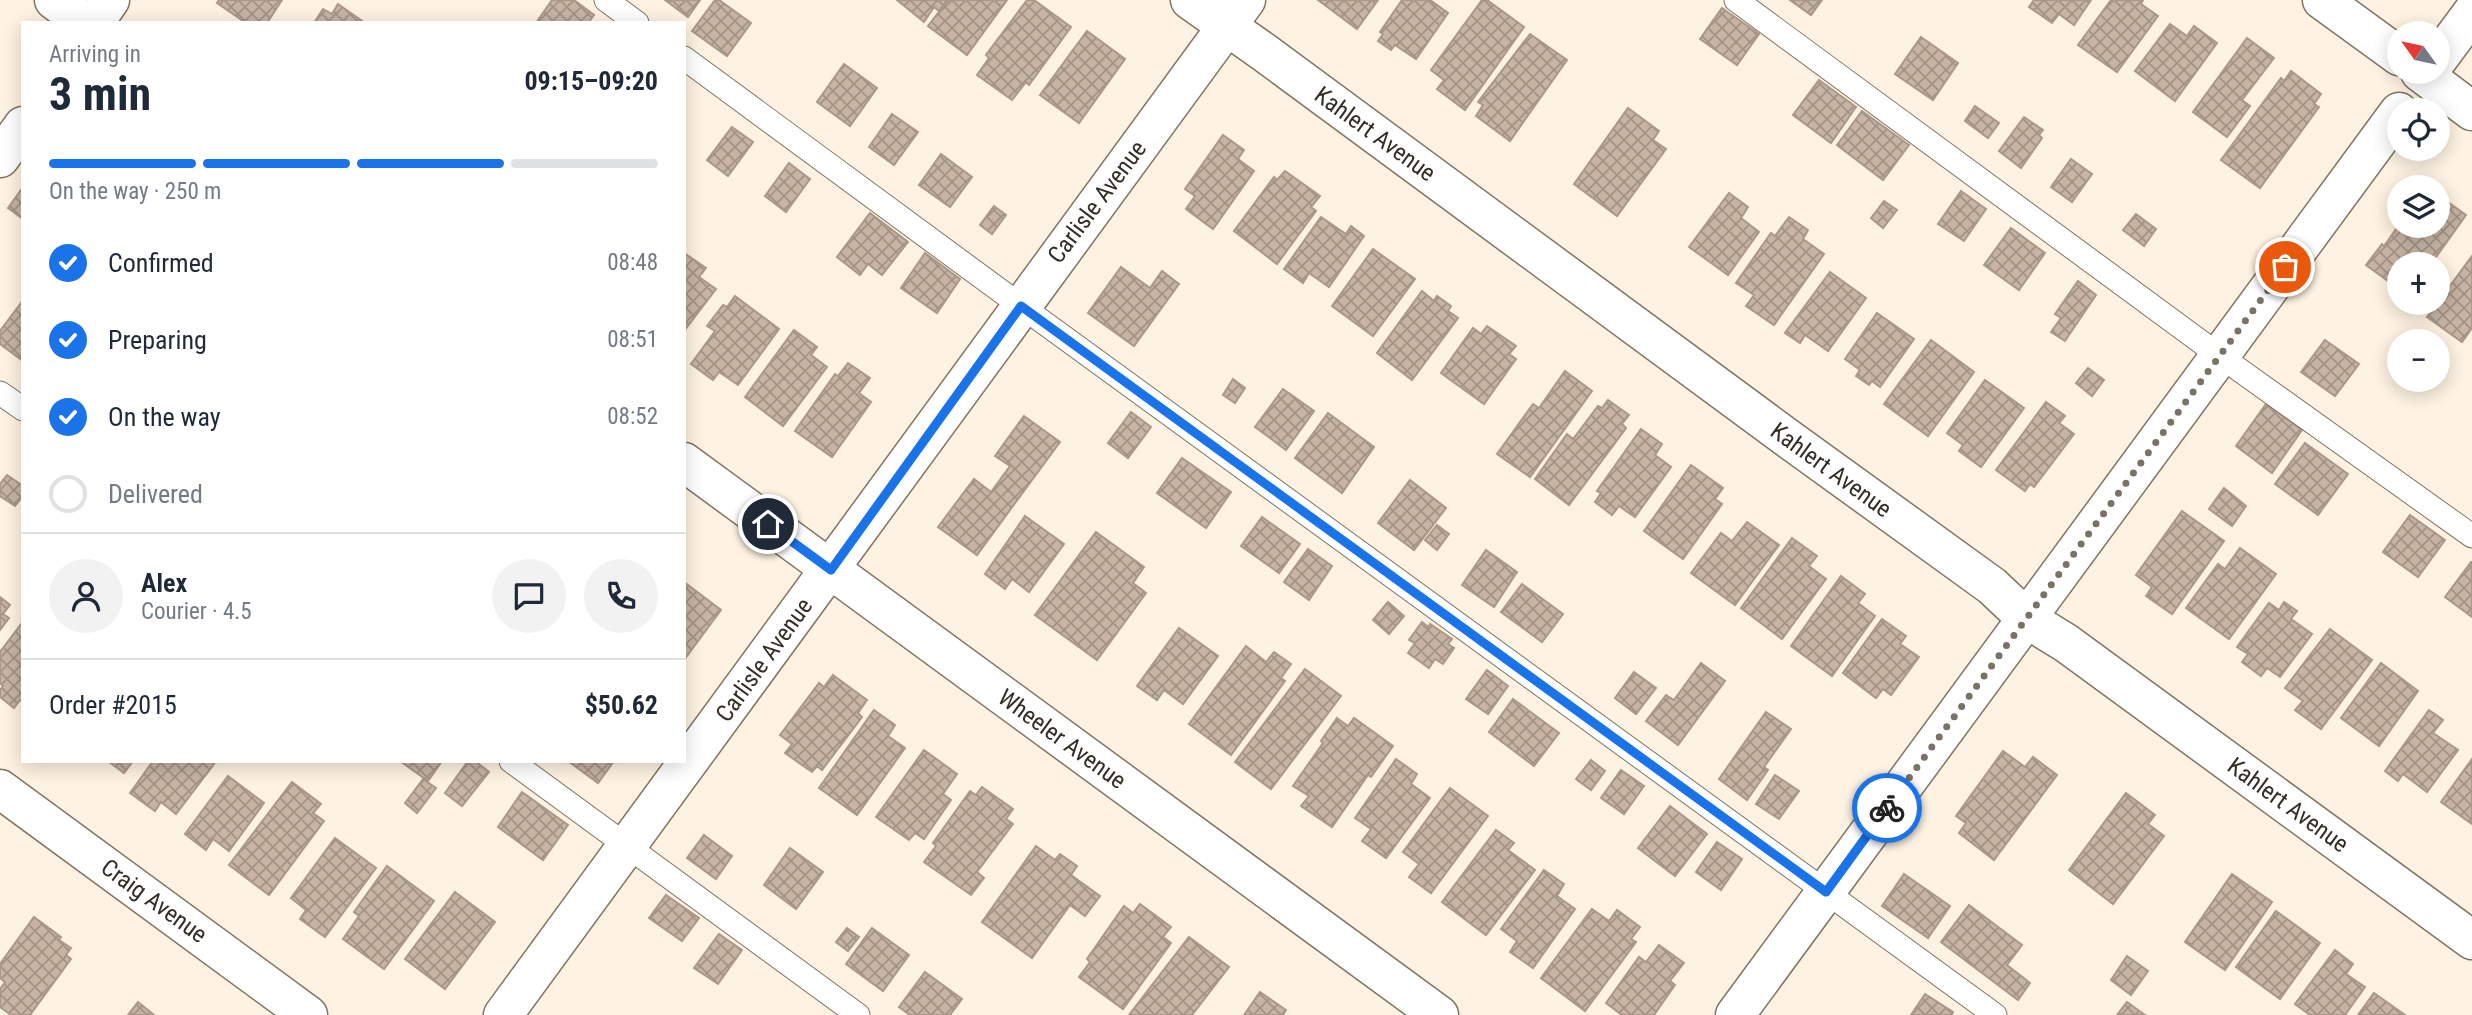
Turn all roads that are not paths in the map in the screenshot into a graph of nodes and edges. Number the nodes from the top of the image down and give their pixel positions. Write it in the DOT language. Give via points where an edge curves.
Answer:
graph roads {
  1 [pos="54,0"];
  2 [pos="110,0"];
  3 [pos="606,0"];
  4 [pos="1190,0"];
  5 [pos="1736,0"];
  6 [pos="2322,0"];
  7 [pos="1237,13"];
  8 [pos="2472,13"];
  9 [pos="82,21"];
  10 [pos="95,21"];
  11 [pos="634,21"];
  12 [pos="2450,37"];
  13 [pos="2387,44"];
  14 [pos="686,59"];
  15 [pos="2441,84"];
  16 [pos="2472,111"];
  17 [pos="21,128"];
  18 [pos="2387,129"];
  19 [pos="0,158"];
  20 [pos="1021,306"];
  21 [pos="2220,356"];
  22 [pos="0,393"];
  23 [pos="21,408"];
  24 [pos="686,463"];
  25 [pos="2472,536"];
  26 [pos="831,570"];
  27 [pos="2026,619"];
  28 [pos="513,763"];
  29 [pos="0,789"];
  30 [pos="628,846"];
  31 [pos="1826,892"];
  32 [pos="2472,940"];
  33 [pos="308,1015"];
  34 [pos="503,1015"];
  35 [pos="859,1015"];
  36 [pos="1439,1015"];
  37 [pos="1735,1015"];
  38 [pos="1995,1015"];
  1 -- 9 [label="street"];
  2 -- 10 [label="street"];
  3 -- 11 [label="lane"];
  4 -- 7 [label="street, Kahlert Avenue"];
  5 -- 21 [label="lane"];
  6 -- 13 [label="street"];
  7 -- 20 [label="street, Carlisle Avenue"];
  7 -- 27 [label="street, Kahlert Avenue" via="1992,586"];
  8 -- 12 [label="street"];
  14 -- 20 [label="lane"];
  15 -- 16 [label="street"];
  17 -- 19 [label="street"];
  18 -- 21 [label="street"];
  20 -- 26 [label="street, Carlisle Avenue"];
  20 -- 31 [label="lane"];
  21 -- 25 [label="lane"];
  21 -- 27 [label="street"];
  22 -- 23 [label="lane"];
  24 -- 26 [label="street, Wheeler Avenue"];
  26 -- 30 [label="street, Carlisle Avenue"];
  26 -- 36 [label="street, Wheeler Avenue"];
  27 -- 31 [label="street"];
  27 -- 32 [label="street, Kahlert Avenue" via="2066,643"];
  28 -- 30 [label="lane"];
  29 -- 33 [label="street, Craig Avenue"];
  30 -- 34 [label="street, Carlisle Avenue"];
  30 -- 35 [label="lane"];
  31 -- 37 [label="street"];
  31 -- 38 [label="lane"];
}
